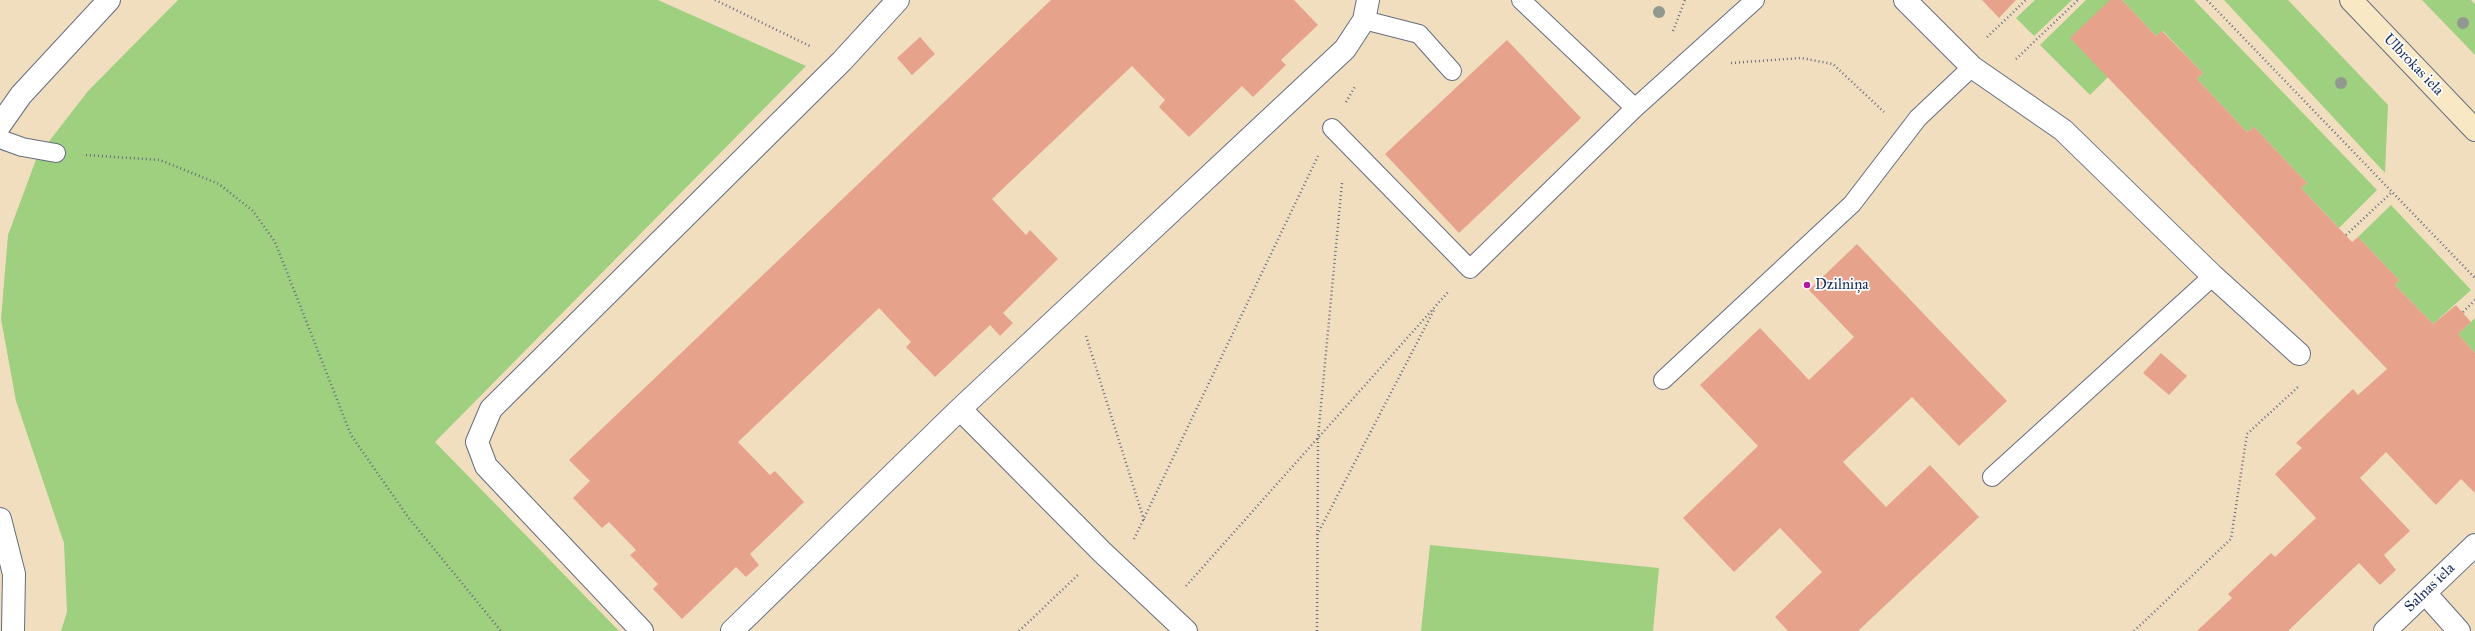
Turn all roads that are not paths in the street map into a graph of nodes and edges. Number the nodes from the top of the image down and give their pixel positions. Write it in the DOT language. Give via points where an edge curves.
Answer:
graph roads {
  1 [pos="109,0"];
  2 [pos="898,0"];
  3 [pos="1521,0"];
  4 [pos="1755,0"];
  5 [pos="1905,0"];
  6 [pos="2351,0"];
  7 [pos="1366,10"];
  8 [pos="1972,67"];
  9 [pos="1452,71"];
  10 [pos="1635,108"];
  11 [pos="0,125"];
  12 [pos="1332,128"];
  13 [pos="2475,130"];
  14 [pos="0,140"];
  15 [pos="56,153"];
  16 [pos="2213,276"];
  17 [pos="2299,354"];
  18 [pos="1663,380"];
  19 [pos="960,409"];
  20 [pos="1992,477"];
  21 [pos="0,520"];
  22 [pos="2475,545"];
  23 [pos="2425,593"];
  24 [pos="13,631"];
  25 [pos="642,631"];
  26 [pos="732,631"];
  27 [pos="1186,631"];
  28 [pos="2385,631"];
  29 [pos="2459,631"];
  1 -- 11 [label="street" via="21,95"];
  2 -- 25 [label="street" via="842,61 491,409 477,442 486,466"];
  3 -- 10 [label="lane"];
  4 -- 10 [label="lane"];
  5 -- 8 [label="street"];
  6 -- 13 [label="main road, Ulbrokas iela"];
  7 -- 9 [label="lane" via="1419,34"];
  7 -- 19 [label="street" via="1345,49"];
  8 -- 16 [label="street" via="2063,130"];
  8 -- 18 [label="lane" via="1918,118 1852,204"];
  10 -- 12 [label="lane" via="1470,269"];
  14 -- 15 [label="lane"];
  16 -- 17 [label="street"];
  16 -- 20 [label="lane"];
  19 -- 26 [label="street"];
  19 -- 27 [label="street" via="1107,557"];
  21 -- 24 [label="street" via="14,574"];
  22 -- 23 [label="street, Salnas iela"];
  23 -- 28 [label="street, Salnas iela"];
  23 -- 29 [label="street"];
}
